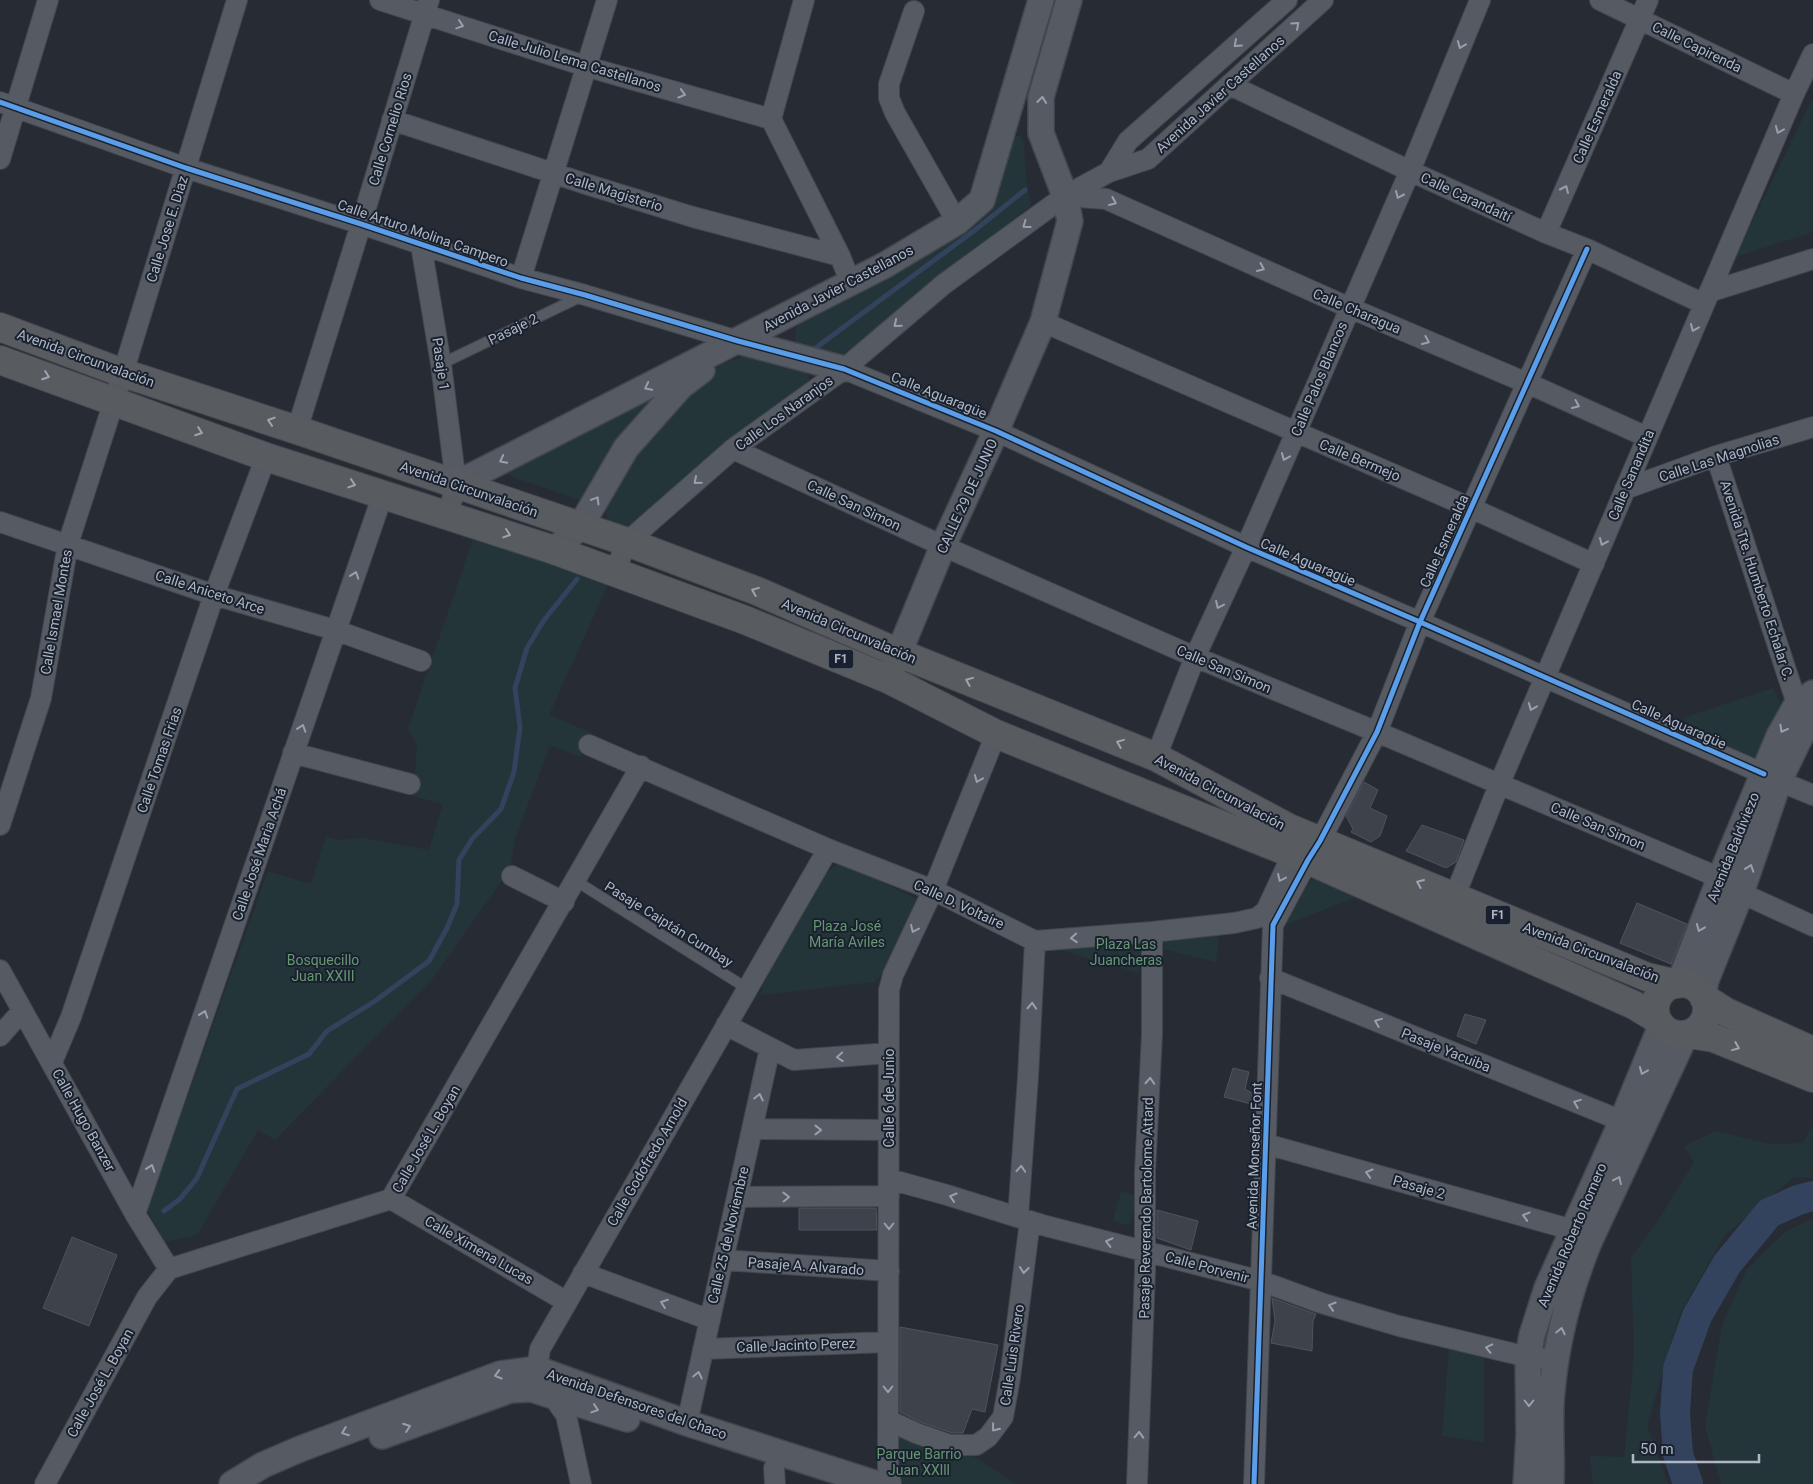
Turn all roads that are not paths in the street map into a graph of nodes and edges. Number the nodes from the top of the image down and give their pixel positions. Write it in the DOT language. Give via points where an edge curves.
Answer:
graph roads {
  1 [pos="48,0"];
  2 [pos="238,0"];
  3 [pos="380,0"];
  4 [pos="607,0"];
  5 [pos="804,0"];
  6 [pos="1041,0"];
  7 [pos="1069,0"];
  8 [pos="1287,0"];
  9 [pos="1323,0"];
  10 [pos="1480,0"];
  11 [pos="1600,0"];
  12 [pos="1648,0"];
  13 [pos="427,7"];
  14 [pos="914,11"];
  15 [pos="1640,19"];
  16 [pos="1813,54"];
  17 [pos="588,67"];
  18 [pos="1230,85"];
  19 [pos="1794,94"];
  20 [pos="8,105"];
  21 [pos="771,119"];
  22 [pos="392,120"];
  23 [pos="1006,122"];
  24 [pos="1041,133"];
  25 [pos="0,159"];
  26 [pos="186,168"];
  27 [pos="1410,171"];
  28 [pos="1109,172"];
  29 [pos="554,173"];
  30 [pos="1065,196"];
  31 [pos="957,222"];
  32 [pos="361,224"];
  33 [pos="1546,233"];
  34 [pos="421,244"];
  35 [pos="1587,249"];
  36 [pos="840,256"];
  37 [pos="1813,259"];
  38 [pos="521,278"];
  39 [pos="850,281"];
  40 [pos="585,294"];
  41 [pos="1707,298"];
  42 [pos="1350,308"];
  43 [pos="796,310"];
  44 [pos="1043,322"];
  45 [pos="0,327"];
  46 [pos="738,341"];
  47 [pos="802,357"];
  48 [pos="0,360"];
  49 [pos="441,364"];
  50 [pos="844,368"];
  51 [pos="123,373"];
  52 [pos="1527,383"];
  53 [pos="113,400"];
  54 [pos="1813,427"];
  55 [pos="297,430"];
  56 [pos="996,431"];
  57 [pos="1296,432"];
  58 [pos="1647,437"];
  59 [pos="733,449"];
  60 [pos="1716,456"];
  61 [pos="266,457"];
  62 [pos="456,484"];
  63 [pos="1625,489"];
  64 [pos="383,494"];
  65 [pos="1471,508"];
  66 [pos="448,514"];
  67 [pos="0,522"];
  68 [pos="580,527"];
  69 [pos="627,542"];
  70 [pos="68,544"];
  71 [pos="943,546"];
  72 [pos="1246,547"];
  73 [pos="554,550"];
  74 [pos="1594,564"];
  75 [pos="615,571"];
  76 [pos="214,595"];
  77 [pos="1420,622"];
  78 [pos="335,630"];
  79 [pos="899,653"];
  80 [pos="1195,657"];
  81 [pos="421,661"];
  82 [pos="1544,678"];
  83 [pos="888,679"];
  84 [pos="1808,705"];
  85 [pos="1377,732"];
  86 [pos="996,734"];
  87 [pos="589,744"];
  88 [pos="293,752"];
  89 [pos="1156,757"];
  90 [pos="641,766"];
  91 [pos="1771,777"];
  92 [pos="410,784"];
  93 [pos="1499,785"];
  94 [pos="1813,795"];
  95 [pos="0,825"];
  96 [pos="1306,847"];
  97 [pos="828,849"];
  98 [pos="512,876"];
  99 [pos="1720,878"];
  100 [pos="576,882"];
  101 [pos="933,890"];
  102 [pos="1741,892"];
  103 [pos="1454,898"];
  104 [pos="564,902"];
  105 [pos="1813,926"];
  106 [pos="1152,932"];
  107 [pos="1035,941"];
  108 [pos="0,970"];
  109 [pos="1270,978"];
  110 [pos="748,989"];
  111 [pos="1691,990"];
  112 [pos="22,1011"];
  113 [pos="726,1025"];
  114 [pos="1674,1028"];
  115 [pos="0,1036"];
  116 [pos="770,1048"];
  117 [pos="1813,1051"];
  118 [pos="889,1053"];
  119 [pos="52,1062"];
  120 [pos="1813,1078"];
  121 [pos="1622,1121"];
  122 [pos="752,1129"];
  123 [pos="889,1130"];
  124 [pos="1266,1144"];
  125 [pos="889,1188"];
  126 [pos="737,1197"];
  127 [pos="391,1199"];
  128 [pos="135,1214"];
  129 [pos="1024,1219"];
  130 [pos="1573,1230"];
  131 [pos="1144,1250"];
  132 [pos="723,1260"];
  133 [pos="169,1269"];
  134 [pos="888,1271"];
  135 [pos="583,1273"];
  136 [pos="1261,1281"];
  137 [pos="567,1302"];
  138 [pos="710,1320"];
  139 [pos="888,1342"];
  140 [pos="703,1349"];
  141 [pos="1528,1357"];
  142 [pos="1554,1360"];
  143 [pos="536,1369"];
  144 [pos="554,1395"];
  145 [pos="888,1420"];
  146 [pos="687,1422"];
  147 [pos="774,1476"];
  148 [pos="45,1484"];
  149 [pos="232,1484"];
  150 [pos="264,1484"];
  151 [pos="581,1484"];
  152 [pos="824,1484"];
  153 [pos="877,1484"];
  154 [pos="891,1484"];
  155 [pos="1137,1484"];
  156 [pos="1254,1484"];
  157 [pos="1526,1484"];
  158 [pos="1551,1484"];
  1 -- 20 [label="street"];
  2 -- 26 [label="street, Calle Jose E. Diaz"];
  3 -- 13 [label="street, Calle Julio Lema Castellanos"];
  4 -- 17 [label="street"];
  5 -- 21 [label="street"];
  6 -- 23 [label="street, Avenida Javier Castellanos"];
  24 -- 7 [label="street, one-way" via="1041,97"];
  8 -- 28 [label="street, Avenida Javier Castellanos, one-way" via="1128,141"];
  18 -- 9 [label="street, Avenida Javier Castellanos, one-way"];
  10 -- 27 [label="street, Calle Palos Blancos, one-way"];
  11 -- 15 [label="street, Calle Capirenda"];
  12 -- 15 [label="street, Calle Esmeralda"];
  13 -- 17 [label="street, Calle Julio Lema Castellanos, one-way"];
  13 -- 22 [label="street, Calle Cornelio Rios"];
  14 -- 31 [label="street" via="889,84 889,98"];
  15 -- 19 [label="street, Calle Capirenda"];
  33 -- 15 [label="street, Calle Esmeralda, one-way"];
  16 -- 19 [label="street, Calle Sanandita"];
  17 -- 21 [label="street, Calle Julio Lema Castellanos, one-way"];
  17 -- 29 [label="street"];
  18 -- 27 [label="street, Calle Carandaití"];
  18 -- 28 [label="street, Avenida Javier Castellanos" via="1148,159"];
  19 -- 41 [label="street, Calle Sanandita, one-way"];
  20 -- 25 [label="street"];
  20 -- 26 [label="street, Calle Arturo Molina Campero"];
  21 -- 36 [label="street"];
  22 -- 29 [label="street, Calle Magisterio"];
  22 -- 32 [label="street, Calle Cornelio Rios"];
  23 -- 24 [label="street"];
  23 -- 31 [label="street, Avenida Javier Castellanos" via="982,200"];
  24 -- 30 [label="street, CALLE 29 DE JUNIO"];
  26 -- 32 [label="street, Calle Arturo Molina Campero"];
  26 -- 51 [label="street, Calle Jose E. Diaz"];
  27 -- 33 [label="street, Calle Carandaití"];
  27 -- 42 [label="street, Calle Palos Blancos, one-way"];
  28 -- 30 [label="street, Avenida Javier Castellanos"];
  29 -- 36 [label="street, Calle Magisterio" via="693,217"];
  29 -- 38 [label="street"];
  30 -- 42 [label="street, Calle Charagua, one-way" via="1106,199"];
  30 -- 44 [label="street, CALLE 29 DE JUNIO" via="1070,221"];
  30 -- 50 [label="street, Calle Los Naranjos, one-way" via="944,284"];
  31 -- 39 [label="street, Avenida Javier Castellanos" via="885,265"];
  32 -- 34 [label="street, Calle Arturo Molina Campero"];
  32 -- 55 [label="street, Calle Cornelio Rios"];
  33 -- 35 [label="street, Calle Carandaití"];
  34 -- 38 [label="street, Calle Arturo Molina Campero"];
  34 -- 49 [label="street, Pasaje 1"];
  35 -- 41 [label="street, Calle Carandaití"];
  35 -- 52 [label="street, Calle Esmeralda"];
  36 -- 39 [label="street"];
  37 -- 41 [label="street"];
  38 -- 40 [label="street, Calle Arturo Molina Campero"];
  39 -- 43 [label="street, Avenida Javier Castellanos"];
  40 -- 46 [label="street, Calle Arturo Molina Campero"];
  40 -- 49 [label="lane, Pasaje 2"];
  41 -- 58 [label="street, Calle Sanandita, one-way"];
  42 -- 52 [label="street, Calle Charagua, one-way"];
  42 -- 57 [label="street, Calle Palos Blancos"];
  43 -- 46 [label="street, Avenida Javier Castellanos"];
  43 -- 47 [label="street" via="785,342"];
  44 -- 56 [label="street, CALLE 29 DE JUNIO"];
  44 -- 57 [label="street, Calle Bermejo"];
  45 -- 51 [label="highway, Avenida Circunvalación / F1"];
  46 -- 47 [label="street, Calle Arturo Molina Campero"];
  46 -- 62 [label="street, Avenida Javier Castellanos, one-way"];
  68 -- 46 [label="street, one-way" via="626,448 681,386"];
  47 -- 50 [label="street, Calle Arturo Molina Campero"];
  48 -- 53 [label="highway, Avenida Circunvalación / F1, one-way"];
  49 -- 62 [label="street, Pasaje 1"];
  50 -- 56 [label="street, Calle Aguaragüe"];
  50 -- 59 [label="street, Calle Los Naranjos"];
  51 -- 53 [label="street, Calle Jose E. Diaz"];
  55 -- 51 [label="highway, Avenida Circunvalación / F1, one-way"];
  52 -- 58 [label="street, Calle Charagua, one-way"];
  52 -- 65 [label="street, Calle Esmeralda"];
  53 -- 61 [label="highway, Avenida Circunvalación / F1, one-way"];
  53 -- 70 [label="street, Calle Ismael Montes"];
  54 -- 60 [label="street, Calle Las Magnolias"];
  55 -- 62 [label="highway, Avenida Circunvalación / F1"];
  56 -- 71 [label="street, CALLE 29 DE JUNIO"];
  56 -- 72 [label="street, Calle Aguaragüe"];
  57 -- 65 [label="street, Calle Bermejo"];
  57 -- 72 [label="street, Calle Palos Blancos, one-way"];
  58 -- 63 [label="street, Calle Sanandita"];
  59 -- 69 [label="street, Calle Los Naranjos, one-way"];
  59 -- 71 [label="street, Calle San Simon"];
  60 -- 63 [label="street, Calle Las Magnolias"];
  60 -- 84 [label="street, Avenida Tte. Humberto Echalar C."];
  61 -- 64 [label="highway, Avenida Circunvalación / F1, one-way"];
  61 -- 76 [label="street, Calle Tomas Frias"];
  62 -- 66 [label="street"];
  62 -- 68 [label="highway, Avenida Circunvalación / F1"];
  63 -- 74 [label="street, Calle Sanandita, one-way"];
  64 -- 66 [label="highway, Avenida Circunvalación / F1"];
  78 -- 64 [label="street, Calle José Maria Achá, one-way"];
  65 -- 74 [label="street, Calle Bermejo"];
  65 -- 77 [label="street, Calle Esmeralda"];
  66 -- 73 [label="highway, Avenida Circunvalación / F1, one-way"];
  67 -- 70 [label="street, Calle Aniceto Arce"];
  68 -- 69 [label="highway, Avenida Circunvalación / F1"];
  68 -- 73 [label="street"];
  69 -- 75 [label="street, Calle Los Naranjos"];
  79 -- 69 [label="highway, Avenida Circunvalación / F1, one-way" via="757,591"];
  70 -- 76 [label="street, Calle Aniceto Arce"];
  70 -- 95 [label="street, Calle Ismael Montes" via="41,698"];
  71 -- 79 [label="street, CALLE 29 DE JUNIO"];
  71 -- 80 [label="street, Calle San Simon"];
  72 -- 77 [label="street, Calle Aguaragüe"];
  72 -- 80 [label="street, Calle Palos Blancos, one-way"];
  73 -- 75 [label="highway, Avenida Circunvalación / F1"];
  74 -- 82 [label="street, Calle Sanandita"];
  75 -- 83 [label="highway, Avenida Circunvalación / F1"];
  76 -- 78 [label="street, Calle Aniceto Arce"];
  76 -- 119 [label="street, Calle Tomas Frias" via="71,1017"];
  77 -- 82 [label="street, Calle Aguaragüe"];
  77 -- 85 [label="street, Calle Esmeralda"];
  78 -- 81 [label="street, Calle Aniceto Arce"];
  88 -- 78 [label="street, Calle José Maria Achá, one-way"];
  79 -- 83 [label="street, CALLE 29 DE JUNIO"];
  89 -- 79 [label="highway, Avenida Circunvalación / F1, one-way"];
  80 -- 85 [label="street, Calle San Simon"];
  80 -- 89 [label="street, Calle Palos Blancos"];
  82 -- 91 [label="street, Calle Aguaragüe"];
  82 -- 93 [label="street, Calle Sanandita, one-way"];
  83 -- 86 [label="highway, Avenida Circunvalación / F1"];
  84 -- 91 [label="street, Avenida Baldiviezo" via="1779,736"];
  85 -- 93 [label="street, Calle San Simon"];
  85 -- 96 [label="street, Calle Esmeralda"];
  86 -- 96 [label="highway, Avenida Circunvalación / F1"];
  86 -- 101 [label="street, Calle 6 de Junio, one-way"];
  87 -- 90 [label="street, Calle D. Voltaire"];
  88 -- 92 [label="street"];
  128 -- 88 [label="street, Calle José Maria Achá, one-way"];
  89 -- 96 [label="highway, Avenida Circunvalación / F1"];
  90 -- 97 [label="street, Calle D. Voltaire"];
  90 -- 100 [label="street, Calle José L. Boyan"];
  91 -- 94 [label="street, Calle Aguaragüe"];
  91 -- 99 [label="street, Avenida Baldiviezo"];
  102 -- 91 [label="street, Avenida Baldiviezo, one-way"];
  93 -- 99 [label="street, Calle San Simon"];
  93 -- 103 [label="street, Calle Sanandita"];
  103 -- 96 [label="highway, Avenida Circunvalación / F1, one-way"];
  96 -- 106 [label="street, one-way" via="1266,911 1257,918"];
  96 -- 109 [label="street, Avenida Monseñor Font" via="1273,925"];
  96 -- 114 [label="highway, Avenida Circunvalación / F1" via="1634,1004"];
  97 -- 101 [label="street, Calle D. Voltaire"];
  97 -- 110 [label="street, Calle Godofredo Arnold"];
  98 -- 104 [label="street"];
  99 -- 111 [label="street, Avenida Baldiviezo, one-way"];
  100 -- 104 [label="street, Calle José L. Boyan"];
  100 -- 110 [label="lane, Pasaje Caiptán Cumbay"];
  101 -- 107 [label="street, Calle D. Voltaire"];
  101 -- 118 [label="street, Calle 6 de Junio, one-way" via="893,975 889,990"];
  102 -- 105 [label="street"];
  102 -- 111 [label="street, Avenida Baldiviezo" via="1706,980"];
  103 -- 111 [label="highway, Avenida Circunvalación / F1" via="1647,977"];
  104 -- 127 [label="street, Calle José L. Boyan"];
  106 -- 107 [label="street, one-way"];
  131 -- 106 [label="street, Pasaje Reverendo Bartolome Attard, one-way" via="1152,1034"];
  129 -- 107 [label="street, Calle Luis Rivero, one-way"];
  108 -- 112 [label="street, Calle Hugo Banzer"];
  121 -- 109 [label="street, Pasaje Yacuiba, one-way"];
  109 -- 124 [label="street, Avenida Monseñor Font"];
  110 -- 113 [label="street, Calle Godofredo Arnold"];
  111 -- 114 [label="highway" via="1706,1012 1705,1019 1696,1030"];
  111 -- 114 [label="highway" via="1668,987 1656,1001 1655,1010"];
  111 -- 117 [label="highway, Avenida Circunvalación / F1" via="1726,1012"];
  112 -- 115 [label="street"];
  112 -- 119 [label="street, Calle Hugo Banzer"];
  113 -- 116 [label="street"];
  113 -- 135 [label="street, Calle Godofredo Arnold"];
  114 -- 120 [label="highway, Avenida Circunvalación / F1, one-way" via="1714,1038"];
  114 -- 121 [label="street, Avenida Roberto Romero, one-way"];
  142 -- 114 [label="street, Avenida Roberto Romero, one-way" via="1575,1274"];
  118 -- 116 [label="street, one-way" via="794,1060"];
  122 -- 116 [label="street, Calle 25 de Noviembre, one-way"];
  118 -- 123 [label="street, Calle 6 de Junio"];
  119 -- 128 [label="street, Calle Hugo Banzer"];
  121 -- 130 [label="street, Avenida Roberto Romero"];
  122 -- 123 [label="street, one-way"];
  122 -- 126 [label="street, Calle 25 de Noviembre"];
  123 -- 125 [label="street, Calle 6 de Junio"];
  130 -- 124 [label="street, Pasaje 2, one-way"];
  124 -- 136 [label="street, Avenida Monseñor Font"];
  126 -- 125 [label="street, Calle Porvenir, one-way"];
  129 -- 125 [label="street, Calle Porvenir, one-way" via="947,1195"];
  125 -- 134 [label="street, Calle 6 de Junio, one-way"];
  126 -- 132 [label="street, Calle 25 de Noviembre"];
  127 -- 133 [label="street, Calle José L. Boyan"];
  127 -- 137 [label="street, Calle Ximena Lucas"];
  128 -- 133 [label="street, Calle Hugo Banzer"];
  131 -- 129 [label="street, Calle Porvenir, one-way"];
  129 -- 145 [label="street, Calle Luis Rivero, one-way" via="1010,1378 1003,1417 988,1437 976,1446 950,1445 916,1434"];
  130 -- 141 [label="street, Avenida Roberto Romero" via="1547,1288"];
  131 -- 136 [label="street, Calle Porvenir"];
  155 -- 131 [label="street, Pasaje Reverendo Bartolome Attard, one-way"];
  132 -- 134 [label="street, Pasaje A. Alvarado"];
  132 -- 138 [label="street, Calle 25 de Noviembre"];
  133 -- 148 [label="street, Calle José L. Boyan" via="147,1297"];
  134 -- 139 [label="street, Calle 6 de Junio"];
  135 -- 137 [label="street, Calle Godofredo Arnold"];
  138 -- 135 [label="street, one-way"];
  141 -- 136 [label="street, Calle Porvenir, one-way" via="1399,1326"];
  136 -- 156 [label="street, Avenida Monseñor Font"];
  137 -- 143 [label="street, Calle Godofredo Arnold" via="540,1349"];
  138 -- 140 [label="street, Calle 25 de Noviembre"];
  139 -- 140 [label="street, Calle Jacinto Perez"];
  139 -- 145 [label="street, Calle 6 de Junio, one-way"];
  146 -- 140 [label="street, Calle 25 de Noviembre, one-way"];
  141 -- 142 [label="street, Calle Porvenir"];
  141 -- 157 [label="street, Avenida Roberto Romero, one-way"];
  142 -- 158 [label="street, Avenida Roberto Romero"];
  143 -- 144 [label="street"];
  143 -- 146 [label="street, Avenida Defensores del Chaco"];
  143 -- 149 [label="street, Avenida Defensores del Chaco, one-way" via="500,1374 300,1449 263,1465"];
  144 -- 147 [label="street, Avenida Defensores del Chaco, one-way"];
  150 -- 144 [label="street, Avenida Defensores del Chaco, one-way" via="306,1464 510,1390 531,1389"];
  144 -- 151 [label="street" via="566,1415"];
  145 -- 154 [label="street, Calle 6 de Junio"];
  146 -- 153 [label="street, Avenida Defensores del Chaco"];
  147 -- 152 [label="street, Avenida Defensores del Chaco"];
}
